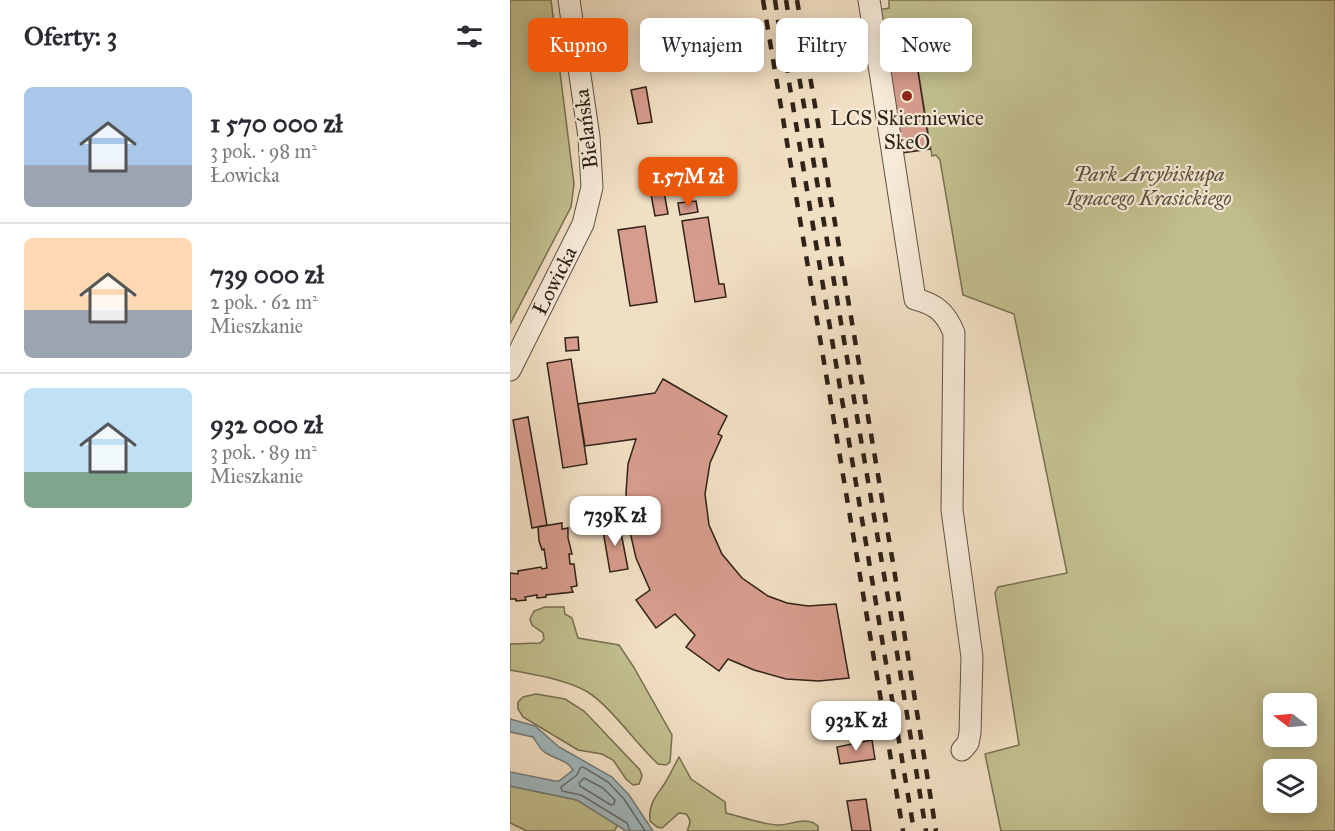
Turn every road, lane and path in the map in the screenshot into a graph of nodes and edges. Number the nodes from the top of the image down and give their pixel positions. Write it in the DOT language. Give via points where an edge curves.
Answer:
graph roads {
  1 [pos="569,0"];
  2 [pos="869,0"];
  3 [pos="592,188"];
  4 [pos="510,370"];
  5 [pos="962,750"];
  1 -- 3 [label="street, Bielańska" via="589,137"];
  2 -- 5 [label="street" via="915,299 941,310 954,333 952,510 973,669 970,733"];
  3 -- 4 [label="street, Łowicka" via="583,224"];
}
